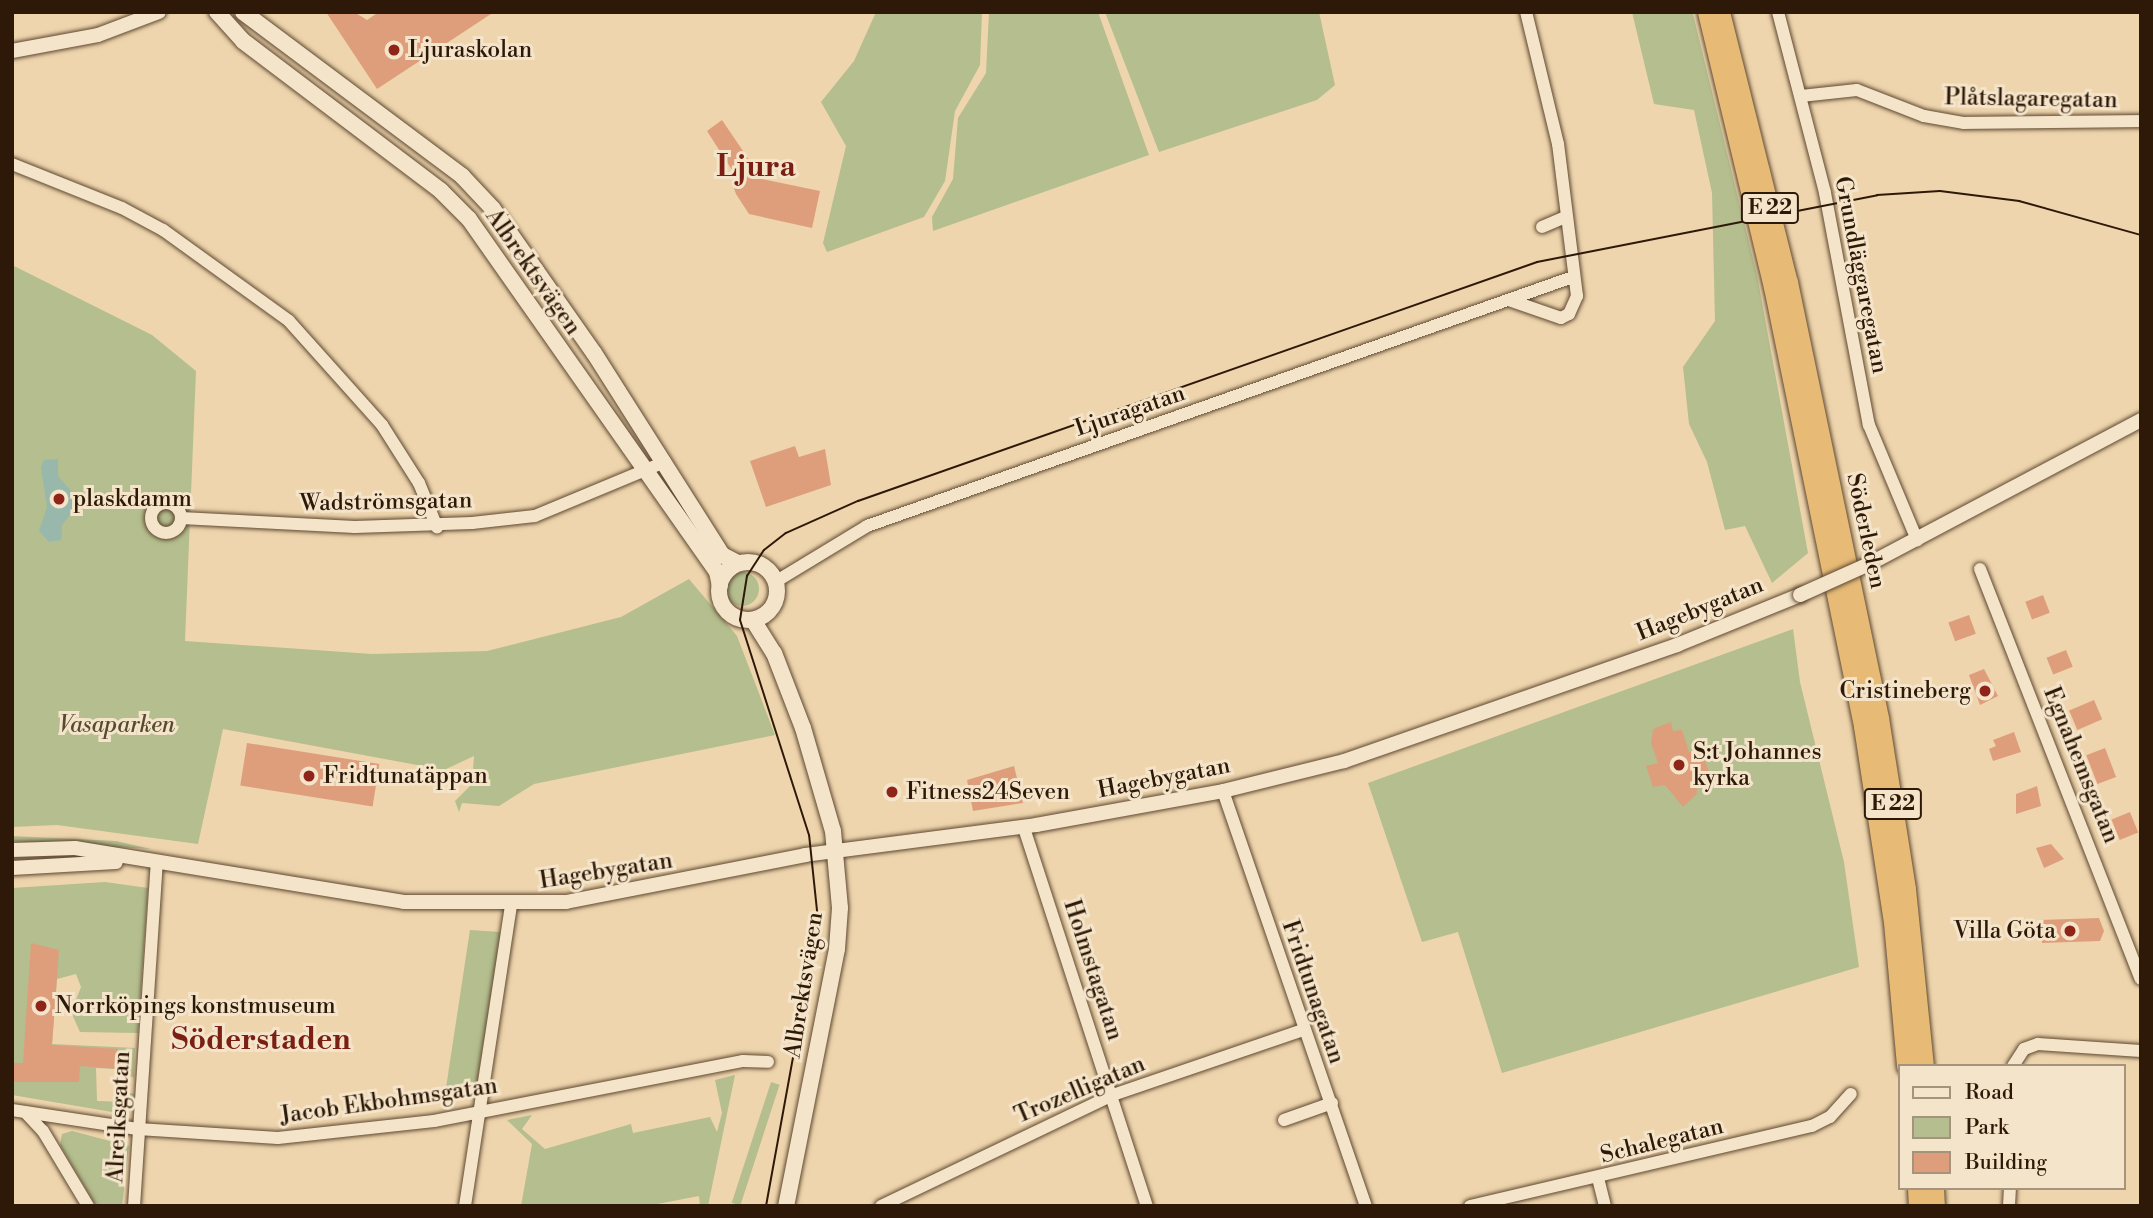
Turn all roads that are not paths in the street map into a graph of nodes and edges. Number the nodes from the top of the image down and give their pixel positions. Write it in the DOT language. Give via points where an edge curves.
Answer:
graph roads {
  1 [pos="159,12"];
  2 [pos="243,12"];
  3 [pos="1526,12"];
  4 [pos="1707,12"];
  5 [pos="1720,12"];
  6 [pos="1778,12"];
  7 [pos="218,13"];
  8 [pos="12,51"];
  9 [pos="1801,96"];
  10 [pos="2141,121"];
  11 [pos="12,164"];
  12 [pos="1566,217"];
  13 [pos="1542,227"];
  14 [pos="1573,277"];
  15 [pos="1509,300"];
  16 [pos="2141,420"];
  17 [pos="665,462"];
  18 [pos="644,472"];
  19 [pos="181,518"];
  20 [pos="437,527"];
  21 [pos="1917,540"];
  22 [pos="738,563"];
  23 [pos="1980,569"];
  24 [pos="775,582"];
  25 [pos="720,586"];
  26 [pos="770,609"];
  27 [pos="753,620"];
  28 [pos="774,653"];
  29 [pos="1223,791"];
  30 [pos="1024,828"];
  31 [pos="12,850"];
  32 [pos="836,851"];
  33 [pos="132,860"];
  34 [pos="158,863"];
  35 [pos="12,868"];
  36 [pos="511,906"];
  37 [pos="2141,979"];
  38 [pos="1303,1030"];
  39 [pos="2141,1051"];
  40 [pos="768,1062"];
  41 [pos="1906,1064"];
  42 [pos="1924,1064"];
  43 [pos="2014,1064"];
  44 [pos="1851,1094"];
  45 [pos="1113,1095"];
  46 [pos="1332,1103"];
  47 [pos="19,1111"];
  48 [pos="481,1112"];
  49 [pos="1284,1120"];
  50 [pos="138,1129"];
  51 [pos="1598,1178"];
  52 [pos="88,1206"];
  53 [pos="134,1206"];
  54 [pos="465,1206"];
  55 [pos="786,1206"];
  56 [pos="881,1206"];
  57 [pos="1147,1206"];
  58 [pos="1366,1206"];
  59 [pos="1470,1206"];
  60 [pos="1605,1206"];
  1 -- 8 [label="street" via="88,38"];
  2 -- 17 [label="main road, Albrektsvägen" via="462,177 493,209"];
  3 -- 12 [label="street" via="1558,144"];
  4 -- 41 [label="highway, Söderleden / E 22" via="1773,287 1863,726 1893,922"];
  5 -- 42 [label="highway, Söderleden / E 22" via="1788,282 1879,718 1906,889"];
  6 -- 9 [label="street, Grundläggaregatan"];
  7 -- 18 [label="main road, Albrektsvägen" via="243,41 441,191 469,219"];
  9 -- 10 [label="street, Plåtslagaregatan" via="1834,88 1857,90 1924,116 1964,123"];
  9 -- 21 [label="street, Grundläggaregatan" via="1869,425"];
  11 -- 20 [label="street" via="153,225 289,321 382,425 419,483"];
  12 -- 13 [label="street"];
  12 -- 14 [label="street"];
  14 -- 15 [label="street, Ljuragatan"];
  14 -- 15 [label="street" via="1575,306 1562,318"];
  15 -- 24 [label="street, Ljuragatan" via="867,526"];
  16 -- 21 [label="street, Hagebygatan"];
  17 -- 18 [label="street, Wadströmsgatan"];
  17 -- 22 [label="main road, Albrektsvägen" via="722,555"];
  18 -- 20 [label="street, Wadströmsgatan" via="535,516"];
  18 -- 25 [label="main road, Albrektsvägen" via="716,572"];
  19 -- 20 [label="street, Wadströmsgatan"];
  21 -- 29 [label="street, Hagebygatan, bridge" via="1678,645 1374,751"];
  22 -- 24 [label="main road" via="763,566"];
  22 -- 25 [label="main road"];
  23 -- 37 [label="street, Egnahemsgatan"];
  24 -- 26 [label="main road"];
  25 -- 27 [label="main road" via="726,610"];
  26 -- 27 [label="main road"];
  26 -- 28 [label="main road, Albrektsvägen"];
  27 -- 28 [label="main road, Albrektsvägen"];
  28 -- 32 [label="main road, Albrektsvägen" via="803,728"];
  29 -- 30 [label="street, Hagebygatan"];
  29 -- 38 [label="street, Fridtunagatan"];
  30 -- 32 [label="street, Hagebygatan"];
  30 -- 45 [label="street, Holmstagatan"];
  31 -- 33 [label="street, Hagebygatan" via="75,848"];
  32 -- 36 [label="street, Hagebygatan" via="576,900"];
  32 -- 55 [label="main road, Albrektsvägen" via="839,940"];
  33 -- 34 [label="street, Hagebygatan"];
  33 -- 35 [label="street, Hagebygatan"];
  34 -- 36 [label="street, Hagebygatan" via="404,902"];
  34 -- 50 [label="street, Alreiksgatan"];
  36 -- 48 [label="street"];
  38 -- 45 [label="street, Trozelligatan"];
  38 -- 46 [label="street, Fridtunagatan"];
  39 -- 43 [label="street" via="2038,1044 2024,1049"];
  40 -- 48 [label="street, Jacob Ekbohmsgatan" via="743,1060"];
  44 -- 51 [label="street, Schalegatan" via="1812,1126"];
  45 -- 56 [label="street, Trozelligatan"];
  45 -- 57 [label="street, Holmstagatan"];
  46 -- 49 [label="street"];
  46 -- 58 [label="street, Fridtunagatan"];
  47 -- 50 [label="street, Jacob Ekbohmsgatan"];
  47 -- 52 [label="street" via="43,1130"];
  48 -- 50 [label="street, Jacob Ekbohmsgatan" via="278,1138"];
  48 -- 54 [label="street"];
  50 -- 53 [label="street, Alreiksgatan"];
  51 -- 59 [label="street, Schalegatan"];
  51 -- 60 [label="street"];
}
